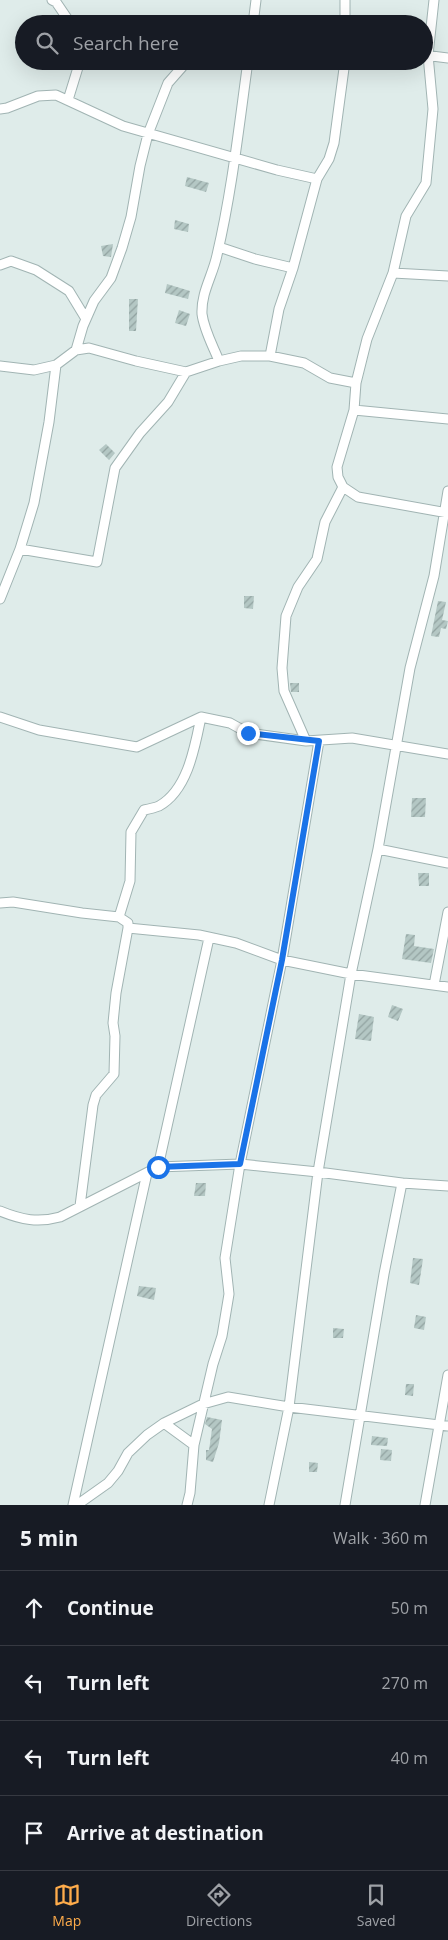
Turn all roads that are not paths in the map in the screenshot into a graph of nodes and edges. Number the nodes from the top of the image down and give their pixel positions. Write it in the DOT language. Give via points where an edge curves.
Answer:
graph roads {
  1 [pos="52,0"];
  2 [pos="256,0"];
  3 [pos="345,0"];
  4 [pos="434,0"];
  5 [pos="65,15"];
  6 [pos="254,15"];
  7 [pos="345,15"];
  8 [pos="432,15"];
  9 [pos="433,56"];
  10 [pos="448,58"];
  11 [pos="77,70"];
  12 [pos="179,70"];
  13 [pos="247,70"];
  14 [pos="344,70"];
  15 [pos="428,70"];
  16 [pos="68,100"];
  17 [pos="0,109"];
  18 [pos="148,134"];
  19 [pos="235,158"];
  20 [pos="317,179"];
  21 [pos="219,247"];
  22 [pos="0,265"];
  23 [pos="293,268"];
  24 [pos="393,273"];
  25 [pos="448,276"];
  26 [pos="86,319"];
  27 [pos="76,350"];
  28 [pos="270,356"];
  29 [pos="219,361"];
  30 [pos="56,365"];
  31 [pos="0,366"];
  32 [pos="186,372"];
  33 [pos="356,383"];
  34 [pos="354,410"];
  35 [pos="448,419"];
  36 [pos="343,487"];
  37 [pos="448,491"];
  38 [pos="446,512"];
  39 [pos="20,549"];
  40 [pos="0,599"];
  41 [pos="0,717"];
  42 [pos="201,717"];
  43 [pos="306,741"];
  44 [pos="319,741"];
  45 [pos="397,746"];
  46 [pos="448,754"];
  47 [pos="378,849"];
  48 [pos="448,863"];
  49 [pos="0,903"];
  50 [pos="448,912"];
  51 [pos="119,917"];
  52 [pos="128,928"];
  53 [pos="209,938"];
  54 [pos="282,960"];
  55 [pos="351,974"];
  56 [pos="434,985"];
  57 [pos="448,987"];
  58 [pos="240,1164"];
  59 [pos="158,1167"];
  60 [pos="318,1172"];
  61 [pos="147,1173"];
  62 [pos="402,1183"];
  63 [pos="448,1186"];
  64 [pos="80,1206"];
  65 [pos="0,1211"];
  66 [pos="448,1375"];
  67 [pos="203,1404"];
  68 [pos="289,1407"];
  69 [pos="360,1414"];
  70 [pos="164,1423"];
  71 [pos="444,1425"];
  72 [pos="194,1445"];
  73 [pos="75,1505"];
  74 [pos="187,1505"];
  75 [pos="269,1505"];
  76 [pos="345,1505"];
  77 [pos="425,1505"];
  1 -- 5 [label="street"];
  2 -- 6 [label="street"];
  3 -- 7 [label="street"];
  4 -- 8 [label="street"];
  9 -- 10 [label="street"];
  11 -- 16 [label="street"];
  12 -- 18 [label="street" via="168,83"];
  13 -- 19 [label="street"];
  14 -- 20 [label="street" via="334,143"];
  15 -- 24 [label="street" via="433,109 426,183 406,216"];
  16 -- 17 [label="street" via="44,94"];
  16 -- 18 [label="street"];
  18 -- 19 [label="street"];
  18 -- 26 [label="street" via="122,248 111,278 94,301"];
  19 -- 20 [label="street"];
  19 -- 21 [label="street"];
  20 -- 23 [label="street"];
  21 -- 23 [label="street"];
  21 -- 29 [label="street" via="204,290 202,312"];
  22 -- 26 [label="street" via="11,260 48,276 69,291"];
  23 -- 28 [label="street" via="279,309"];
  24 -- 25 [label="street"];
  24 -- 33 [label="street" via="367,339"];
  26 -- 27 [label="street"];
  27 -- 30 [label="street"];
  27 -- 32 [label="street" via="95,348"];
  28 -- 29 [label="street" via="240,356"];
  28 -- 33 [label="street" via="304,363 330,378"];
  29 -- 32 [label="street"];
  30 -- 31 [label="street" via="34,370"];
  30 -- 39 [label="street" via="34,503"];
  32 -- 39 [label="street" via="168,402 115,468 97,562"];
  33 -- 34 [label="street"];
  34 -- 35 [label="street"];
  34 -- 36 [label="street" via="337,467"];
  36 -- 38 [label="street" via="358,497"];
  36 -- 43 [label="street" via="324,522 317,559 298,587 286,616 282,668 284,691"];
  37 -- 38 [label="street"];
  38 -- 45 [label="street" via="434,576 410,668"];
  39 -- 40 [label="street"];
  41 -- 42 [label="street" via="39,730 137,746"];
  42 -- 43 [label="street" via="230,723 248,733"];
  42 -- 51 [label="street" via="192,760 175,792 159,805 144,810 131,832 130,881"];
  43 -- 44 [label="street"];
  44 -- 45 [label="street" via="352,738"];
  44 -- 54 [label="street"];
  45 -- 46 [label="street"];
  45 -- 47 [label="street"];
  47 -- 48 [label="street"];
  47 -- 55 [label="street"];
  49 -- 51 [label="street" via="13,902"];
  50 -- 56 [label="street"];
  51 -- 52 [label="street" via="128,923"];
  52 -- 53 [label="street" via="182,932"];
  52 -- 64 [label="street" via="113,1024 114,1074 96,1095 93,1105"];
  53 -- 54 [label="street" via="236,943"];
  53 -- 59 [label="street"];
  54 -- 55 [label="street"];
  54 -- 58 [label="street"];
  55 -- 56 [label="street"];
  55 -- 60 [label="street"];
  56 -- 57 [label="street"];
  58 -- 59 [label="street"];
  58 -- 60 [label="street"];
  58 -- 67 [label="street" via="225,1258 229,1294 222,1336"];
  59 -- 61 [label="street"];
  60 -- 62 [label="street"];
  60 -- 68 [label="street"];
  61 -- 64 [label="street"];
  61 -- 73 [label="street"];
  62 -- 63 [label="street"];
  62 -- 69 [label="street"];
  64 -- 65 [label="street" via="44,1221"];
  66 -- 71 [label="street"];
  67 -- 68 [label="street" via="228,1398"];
  67 -- 70 [label="street"];
  67 -- 72 [label="street"];
  68 -- 69 [label="street"];
  68 -- 75 [label="street"];
  69 -- 71 [label="street"];
  69 -- 76 [label="street"];
  70 -- 72 [label="street"];
  70 -- 73 [label="street" via="128,1453 108,1483"];
  71 -- 77 [label="street"];
  72 -- 74 [label="street"];
}
